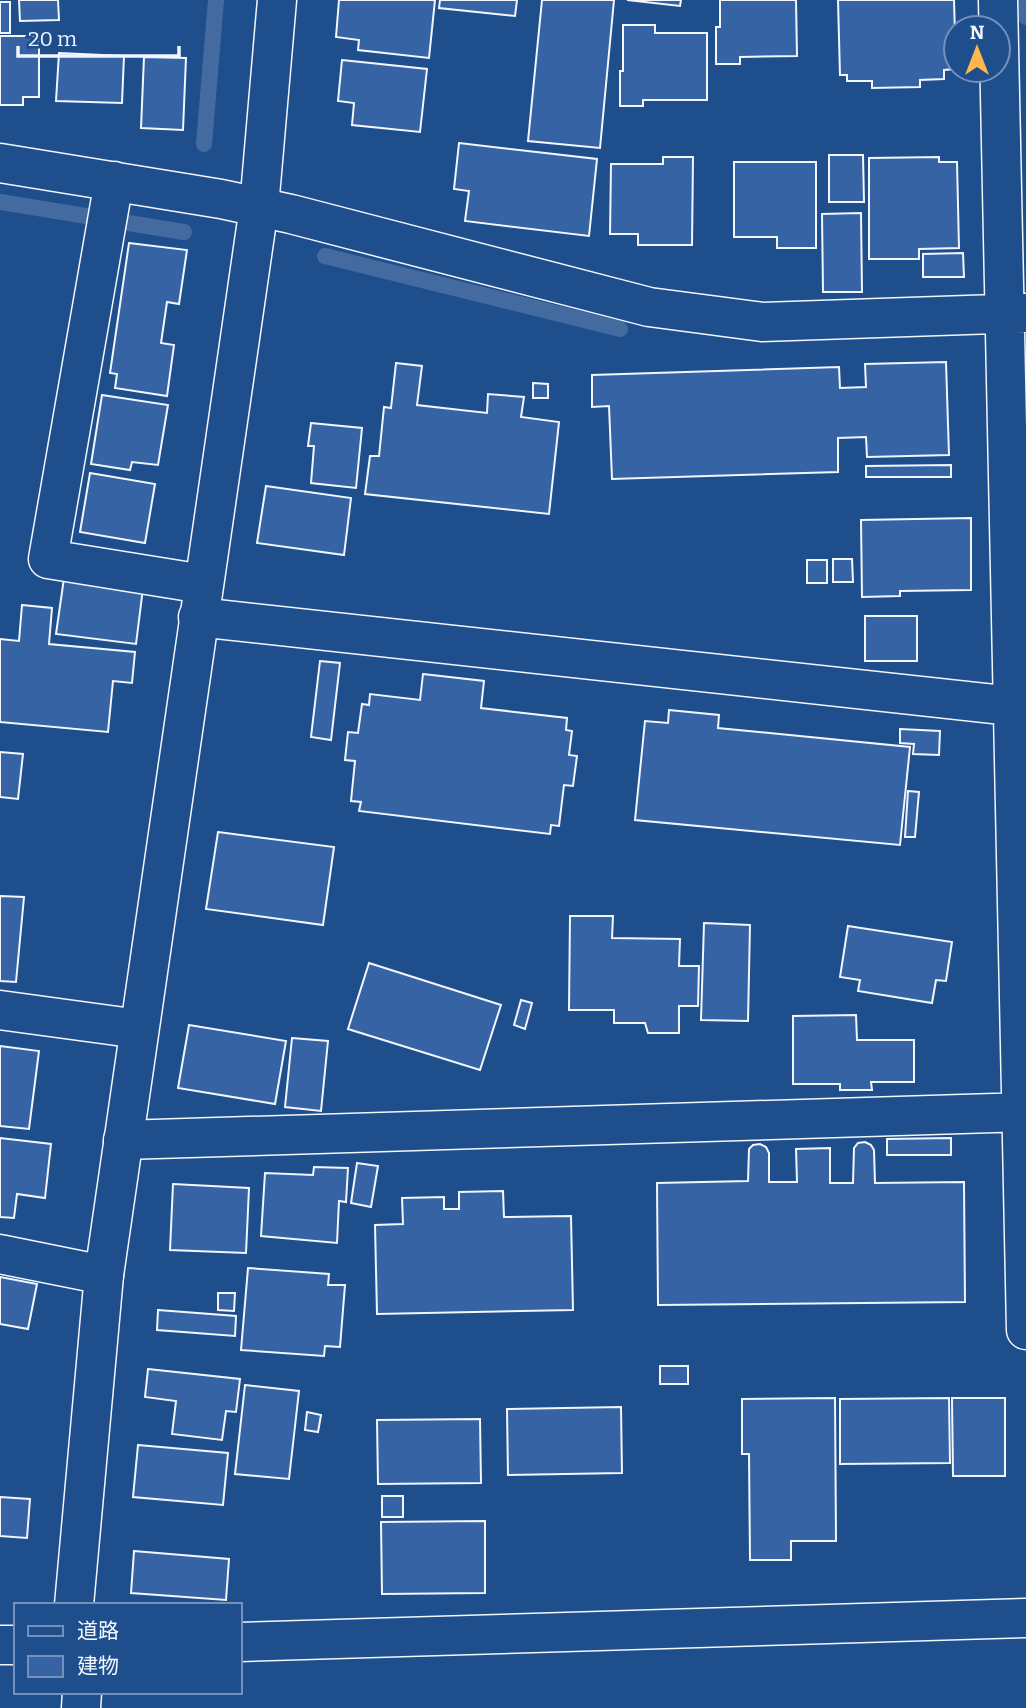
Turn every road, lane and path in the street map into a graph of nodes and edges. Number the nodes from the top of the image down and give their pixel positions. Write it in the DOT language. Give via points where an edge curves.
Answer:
graph roads {
  1 [pos="277,0"];
  2 [pos="998,0"];
  3 [pos="0,163"];
  4 [pos="110,205"];
  5 [pos="259,207"];
  6 [pos="1015,313"];
  7 [pos="1017,490"];
  8 [pos="201,600"];
  9 [pos="1019,655"];
  10 [pos="1012,706"];
  11 [pos="0,1010"];
  12 [pos="139,1029"];
  13 [pos="1023,1112"];
  14 [pos="123,1140"];
  15 [pos="0,1254"];
  16 [pos="104,1275"];
  17 [pos="1026,1330"];
  18 [pos="74,1603"];
  19 [pos="1026,1618"];
  20 [pos="242,1642"];
  1 -- 5 [label="street"];
  2 -- 6 [label="street"];
  3 -- 4 [label="street"];
  4 -- 5 [label="street"];
  4 -- 8 [label="street" via="48,559"];
  5 -- 6 [label="street" via="649,307 762,322"];
  5 -- 8 [label="street"];
  6 -- 7 [label="street"];
  7 -- 9 [label="street"];
  8 -- 10 [label="street"];
  8 -- 12 [label="street"];
  9 -- 10 [label="street"];
  10 -- 13 [label="street"];
  11 -- 12 [label="street"];
  12 -- 14 [label="street"];
  13 -- 14 [label="street"];
  13 -- 17 [label="street"];
  14 -- 16 [label="street"];
  15 -- 16 [label="street"];
  16 -- 18 [label="street"];
  19 -- 20 [label="street"];
}
